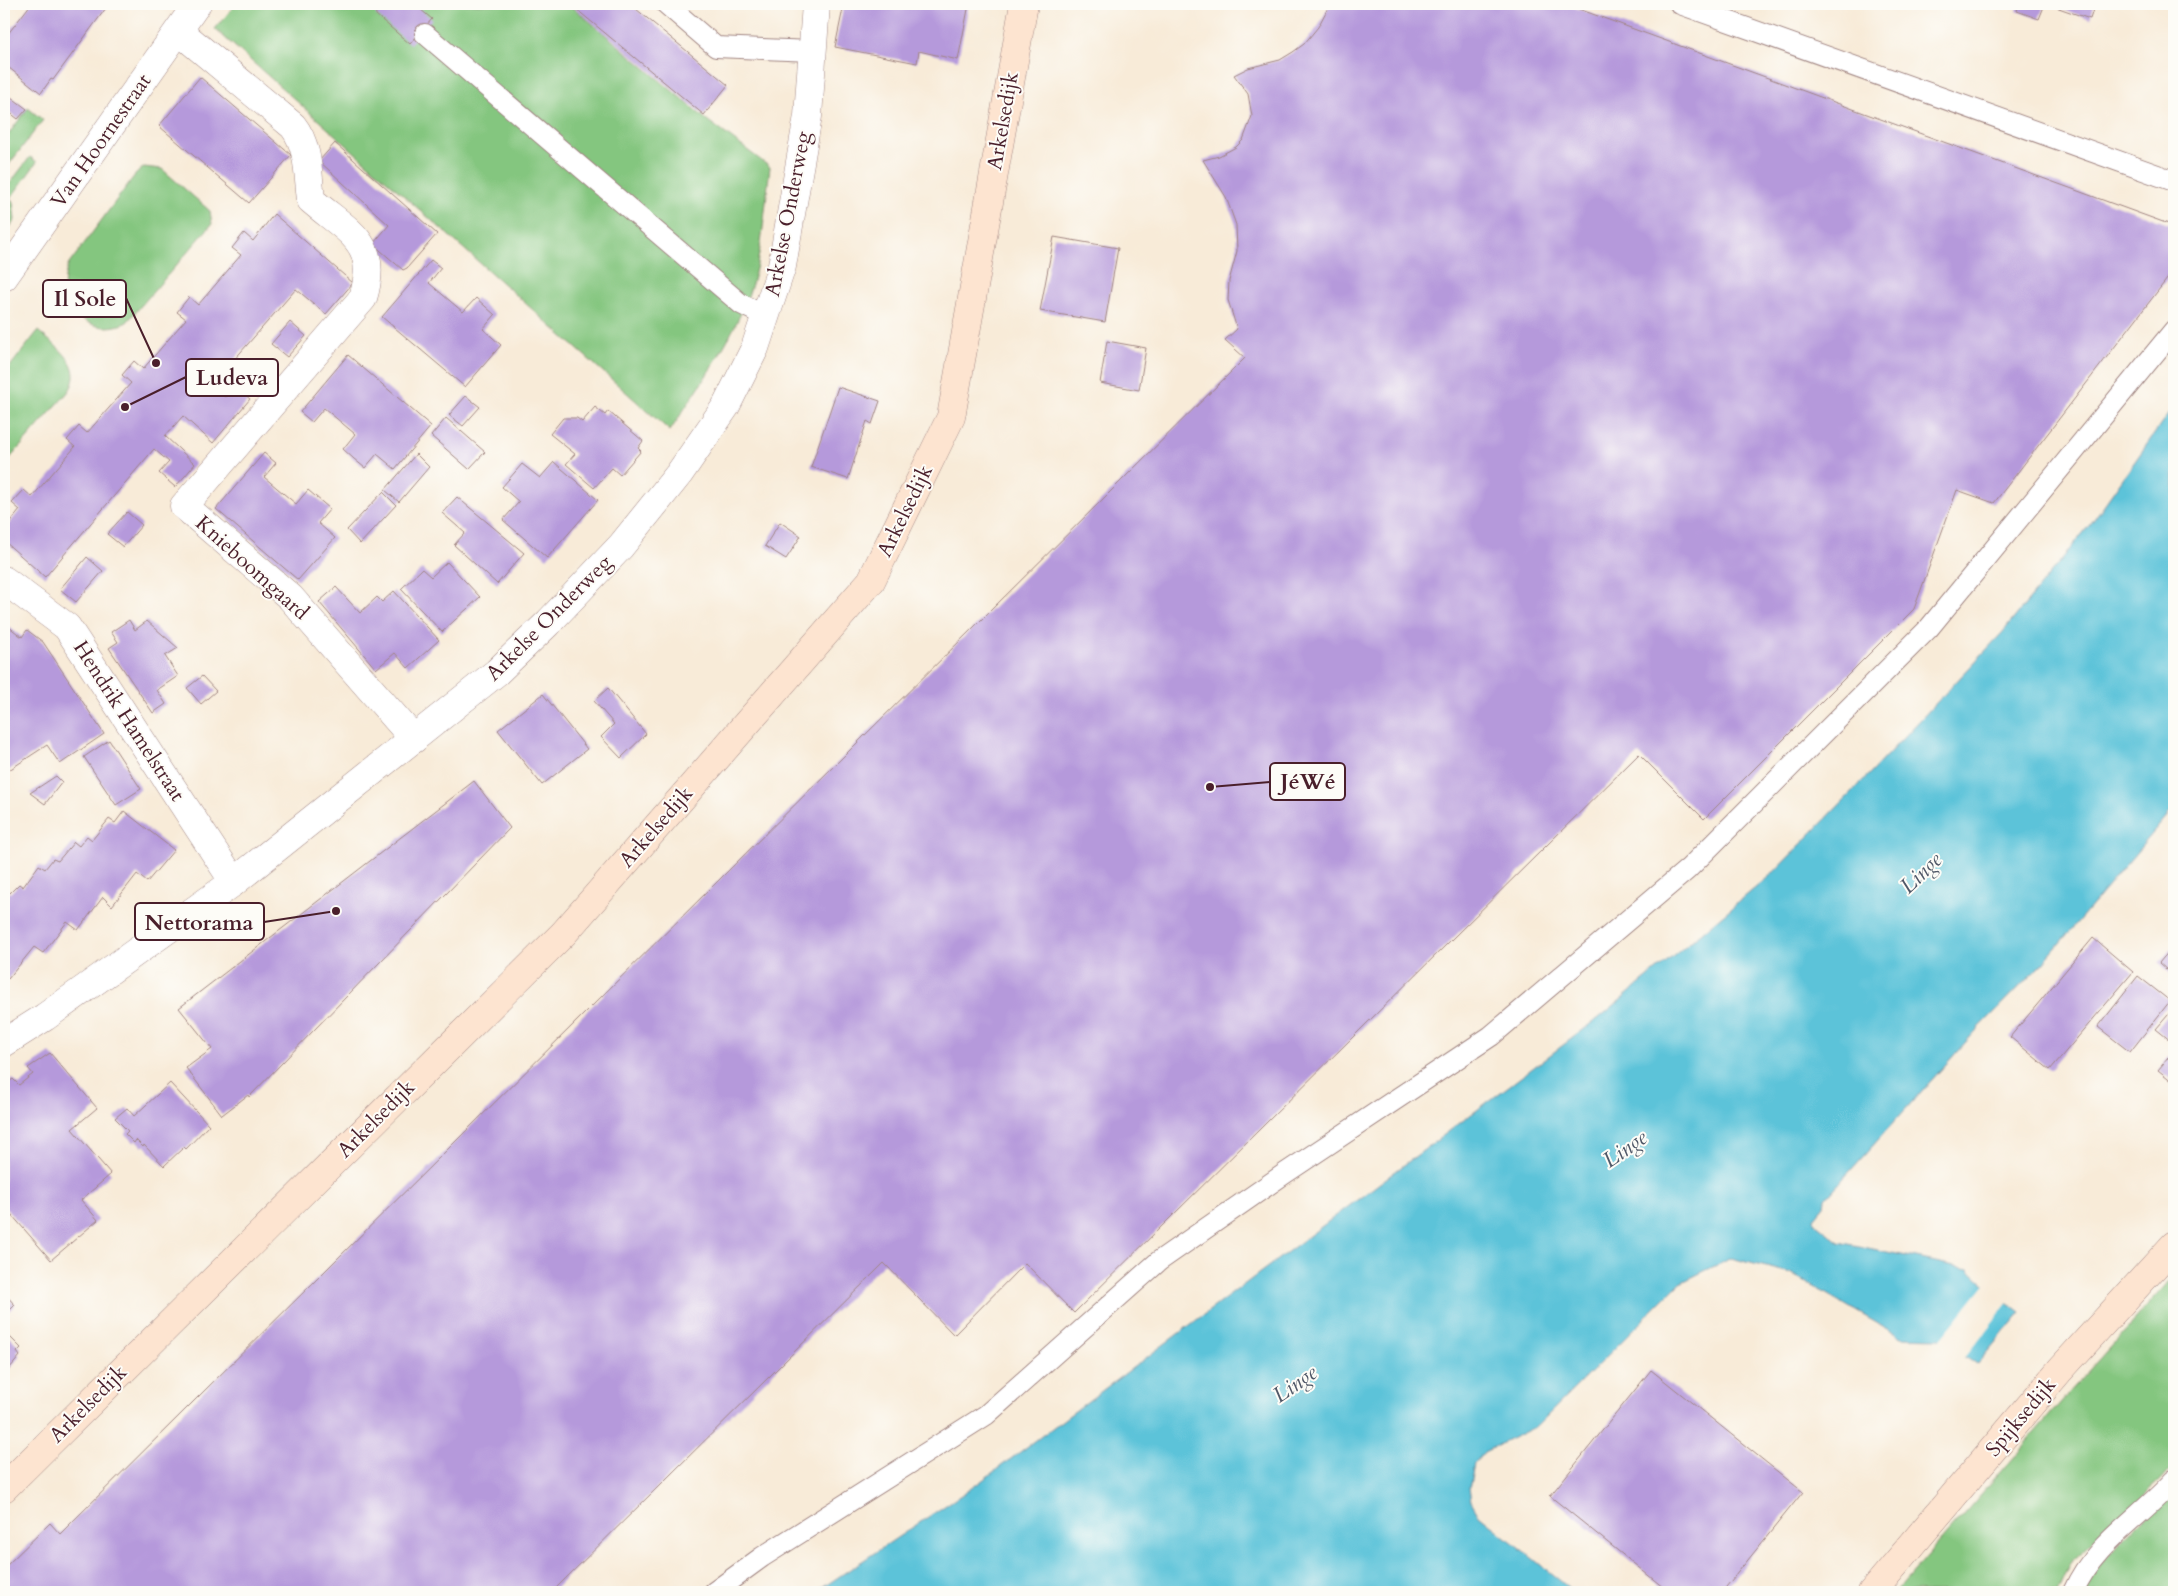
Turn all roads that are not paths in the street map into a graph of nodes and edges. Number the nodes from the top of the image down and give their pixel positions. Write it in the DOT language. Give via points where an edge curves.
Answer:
graph roads {
  1 [pos="197,4"];
  2 [pos="666,4"];
  3 [pos="816,4"];
  4 [pos="1024,4"];
  5 [pos="1680,4"];
  6 [pos="179,31"];
  7 [pos="424,34"];
  8 [pos="812,51"];
  9 [pos="2174,181"];
  10 [pos="4,277"];
  11 [pos="766,316"];
  12 [pos="2174,330"];
  13 [pos="4,580"];
  14 [pos="414,739"];
  15 [pos="234,882"];
  16 [pos="4,1043"];
  17 [pos="2174,1245"];
  18 [pos="2174,1480"];
  19 [pos="4,1488"];
  20 [pos="714,1592"];
  21 [pos="1872,1592"];
  22 [pos="2073,1592"];
  1 -- 6 [label="street, Van Hoornestraat"];
  2 -- 8 [label="lane" via="716,47"];
  3 -- 8 [label="street, Arkelse Onderweg"];
  4 -- 19 [label="main road, Arkelsedijk" via="951,417 872,581 564,932"];
  5 -- 9 [label="lane"];
  6 -- 10 [label="street, Van Hoornestraat"];
  6 -- 14 [label="street, Knieboomgaard" via="293,126 304,148 311,200 359,241 366,252 369,267 363,298 184,506 290,596"];
  7 -- 11 [label="lane" via="741,304"];
  8 -- 11 [label="street, Arkelse Onderweg" via="806,124 782,266"];
  11 -- 14 [label="street, Arkelse Onderweg" via="755,348 726,406 679,474 621,546 498,672"];
  12 -- 20 [label="lane" via="1929,628 1688,869 1491,1036 1159,1261 986,1415 762,1557"];
  13 -- 15 [label="street, Hendrik Hamelstraat" via="67,627"];
  14 -- 15 [label="street, Arkelse Onderweg"];
  15 -- 16 [label="street, Arkelse Onderweg"];
  17 -- 21 [label="main road, Spijksedijk" via="2060,1370"];
  18 -- 22 [label="lane" via="2100,1548"];
}
